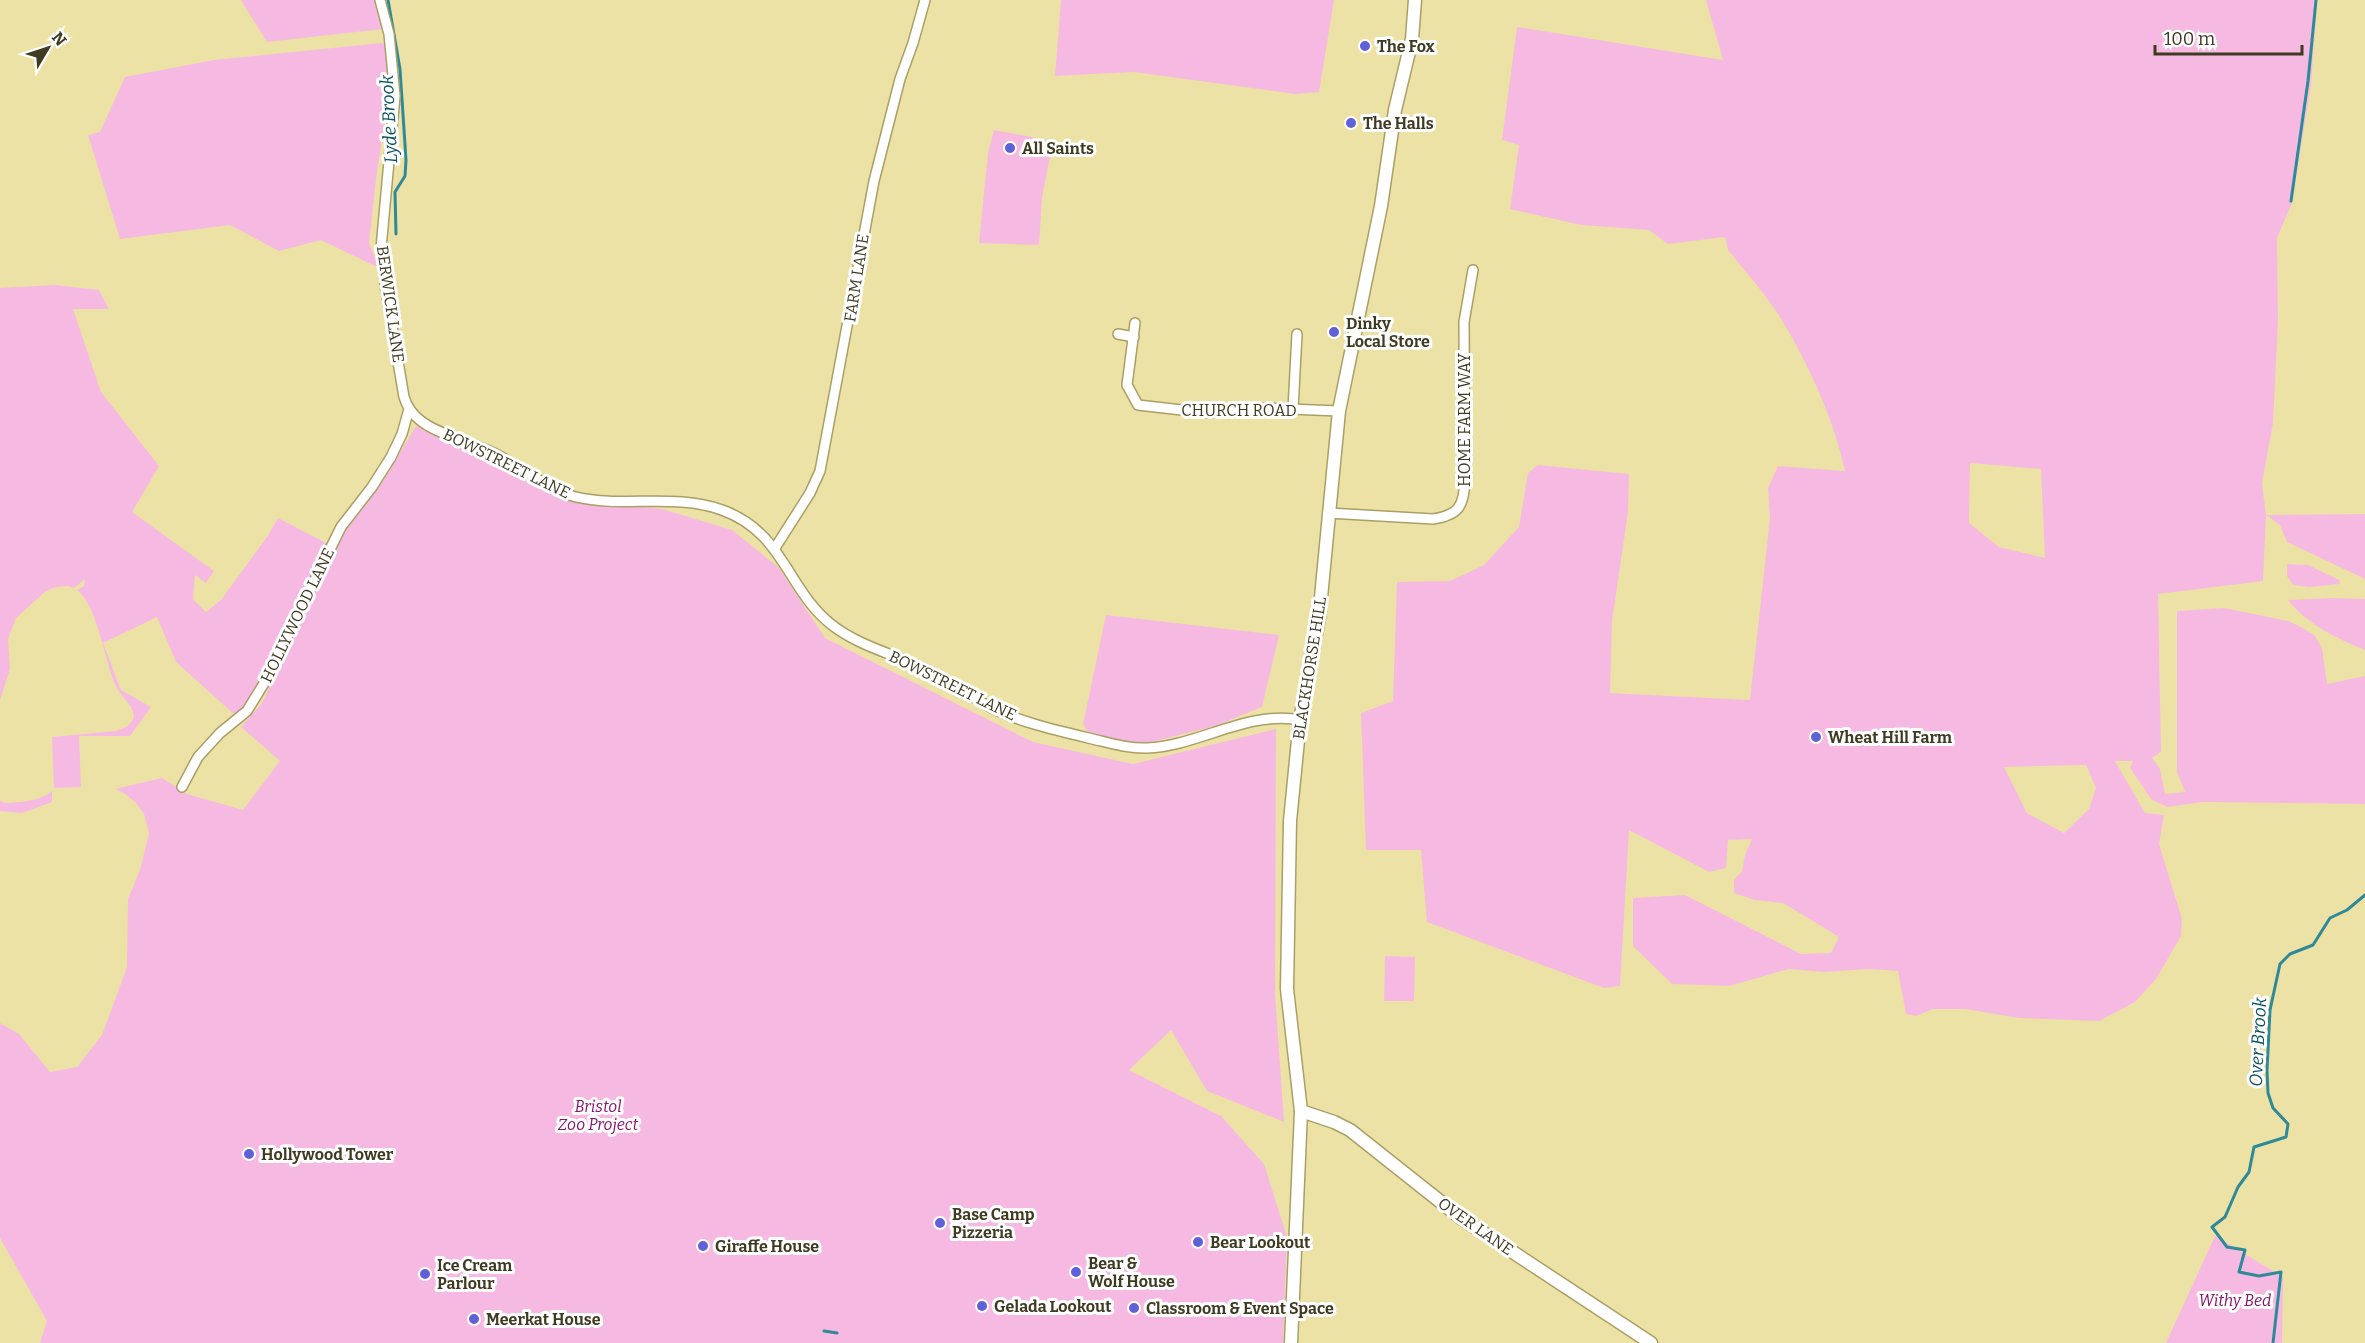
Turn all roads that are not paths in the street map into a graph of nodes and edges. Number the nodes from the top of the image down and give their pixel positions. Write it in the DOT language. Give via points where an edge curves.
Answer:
graph roads {
  1 [pos="380,0"];
  2 [pos="925,0"];
  3 [pos="1415,0"];
  4 [pos="1473,270"];
  5 [pos="1136,324"];
  6 [pos="1118,334"];
  7 [pos="1297,334"];
  8 [pos="1134,337"];
  9 [pos="409,409"];
  10 [pos="1293,409"];
  11 [pos="1339,411"];
  12 [pos="423,423"];
  13 [pos="402,434"];
  14 [pos="1328,513"];
  15 [pos="775,548"];
  16 [pos="1300,720"];
  17 [pos="182,787"];
  18 [pos="1301,1111"];
  19 [pos="1291,1343"];
  20 [pos="1651,1343"];
  1 -- 9 [label="street, BERWICK LANE" via="389,34 395,96 381,248"];
  2 -- 15 [label="street, FARM LANE" via="874,181 820,471"];
  3 -- 11 [label="main road, BLACKHORSE HILL" via="1412,39"];
  4 -- 14 [label="street, HOME FARM WAY" via="1464,322 1464,497 1460,507 1448,516 1433,519"];
  5 -- 8 [label="street, CHURCH ROAD"];
  6 -- 8 [label="street"];
  7 -- 10 [label="street"];
  8 -- 10 [label="street, CHURCH ROAD" via="1127,385 1138,405 1208,413"];
  9 -- 12 [label="street, BERWICK LANE"];
  9 -- 13 [label="street, HOLLYWOOD LANE"];
  10 -- 11 [label="street, CHURCH ROAD"];
  11 -- 14 [label="main road, BLACKHORSE HILL"];
  12 -- 13 [label="street"];
  12 -- 15 [label="street, BOWSTREET LANE" via="497,454 575,497 701,504 743,519"];
  13 -- 17 [label="street, HOLLYWOOD LANE" via="372,488 341,527 264,685 246,711 198,757"];
  14 -- 16 [label="main road, BLACKHORSE HILL" via="1319,618"];
  15 -- 16 [label="street, BOWSTREET LANE" via="816,609 833,626 930,671 991,708 1012,716 1102,742 1146,748 1238,724 1281,717"];
  16 -- 18 [label="main road, BLACKHORSE HILL" via="1290,821 1287,989"];
  18 -- 19 [label="main road, BLACKHORSE HILL"];
  18 -- 20 [label="main road, OVER LANE" via="1350,1130 1461,1218"];
}
